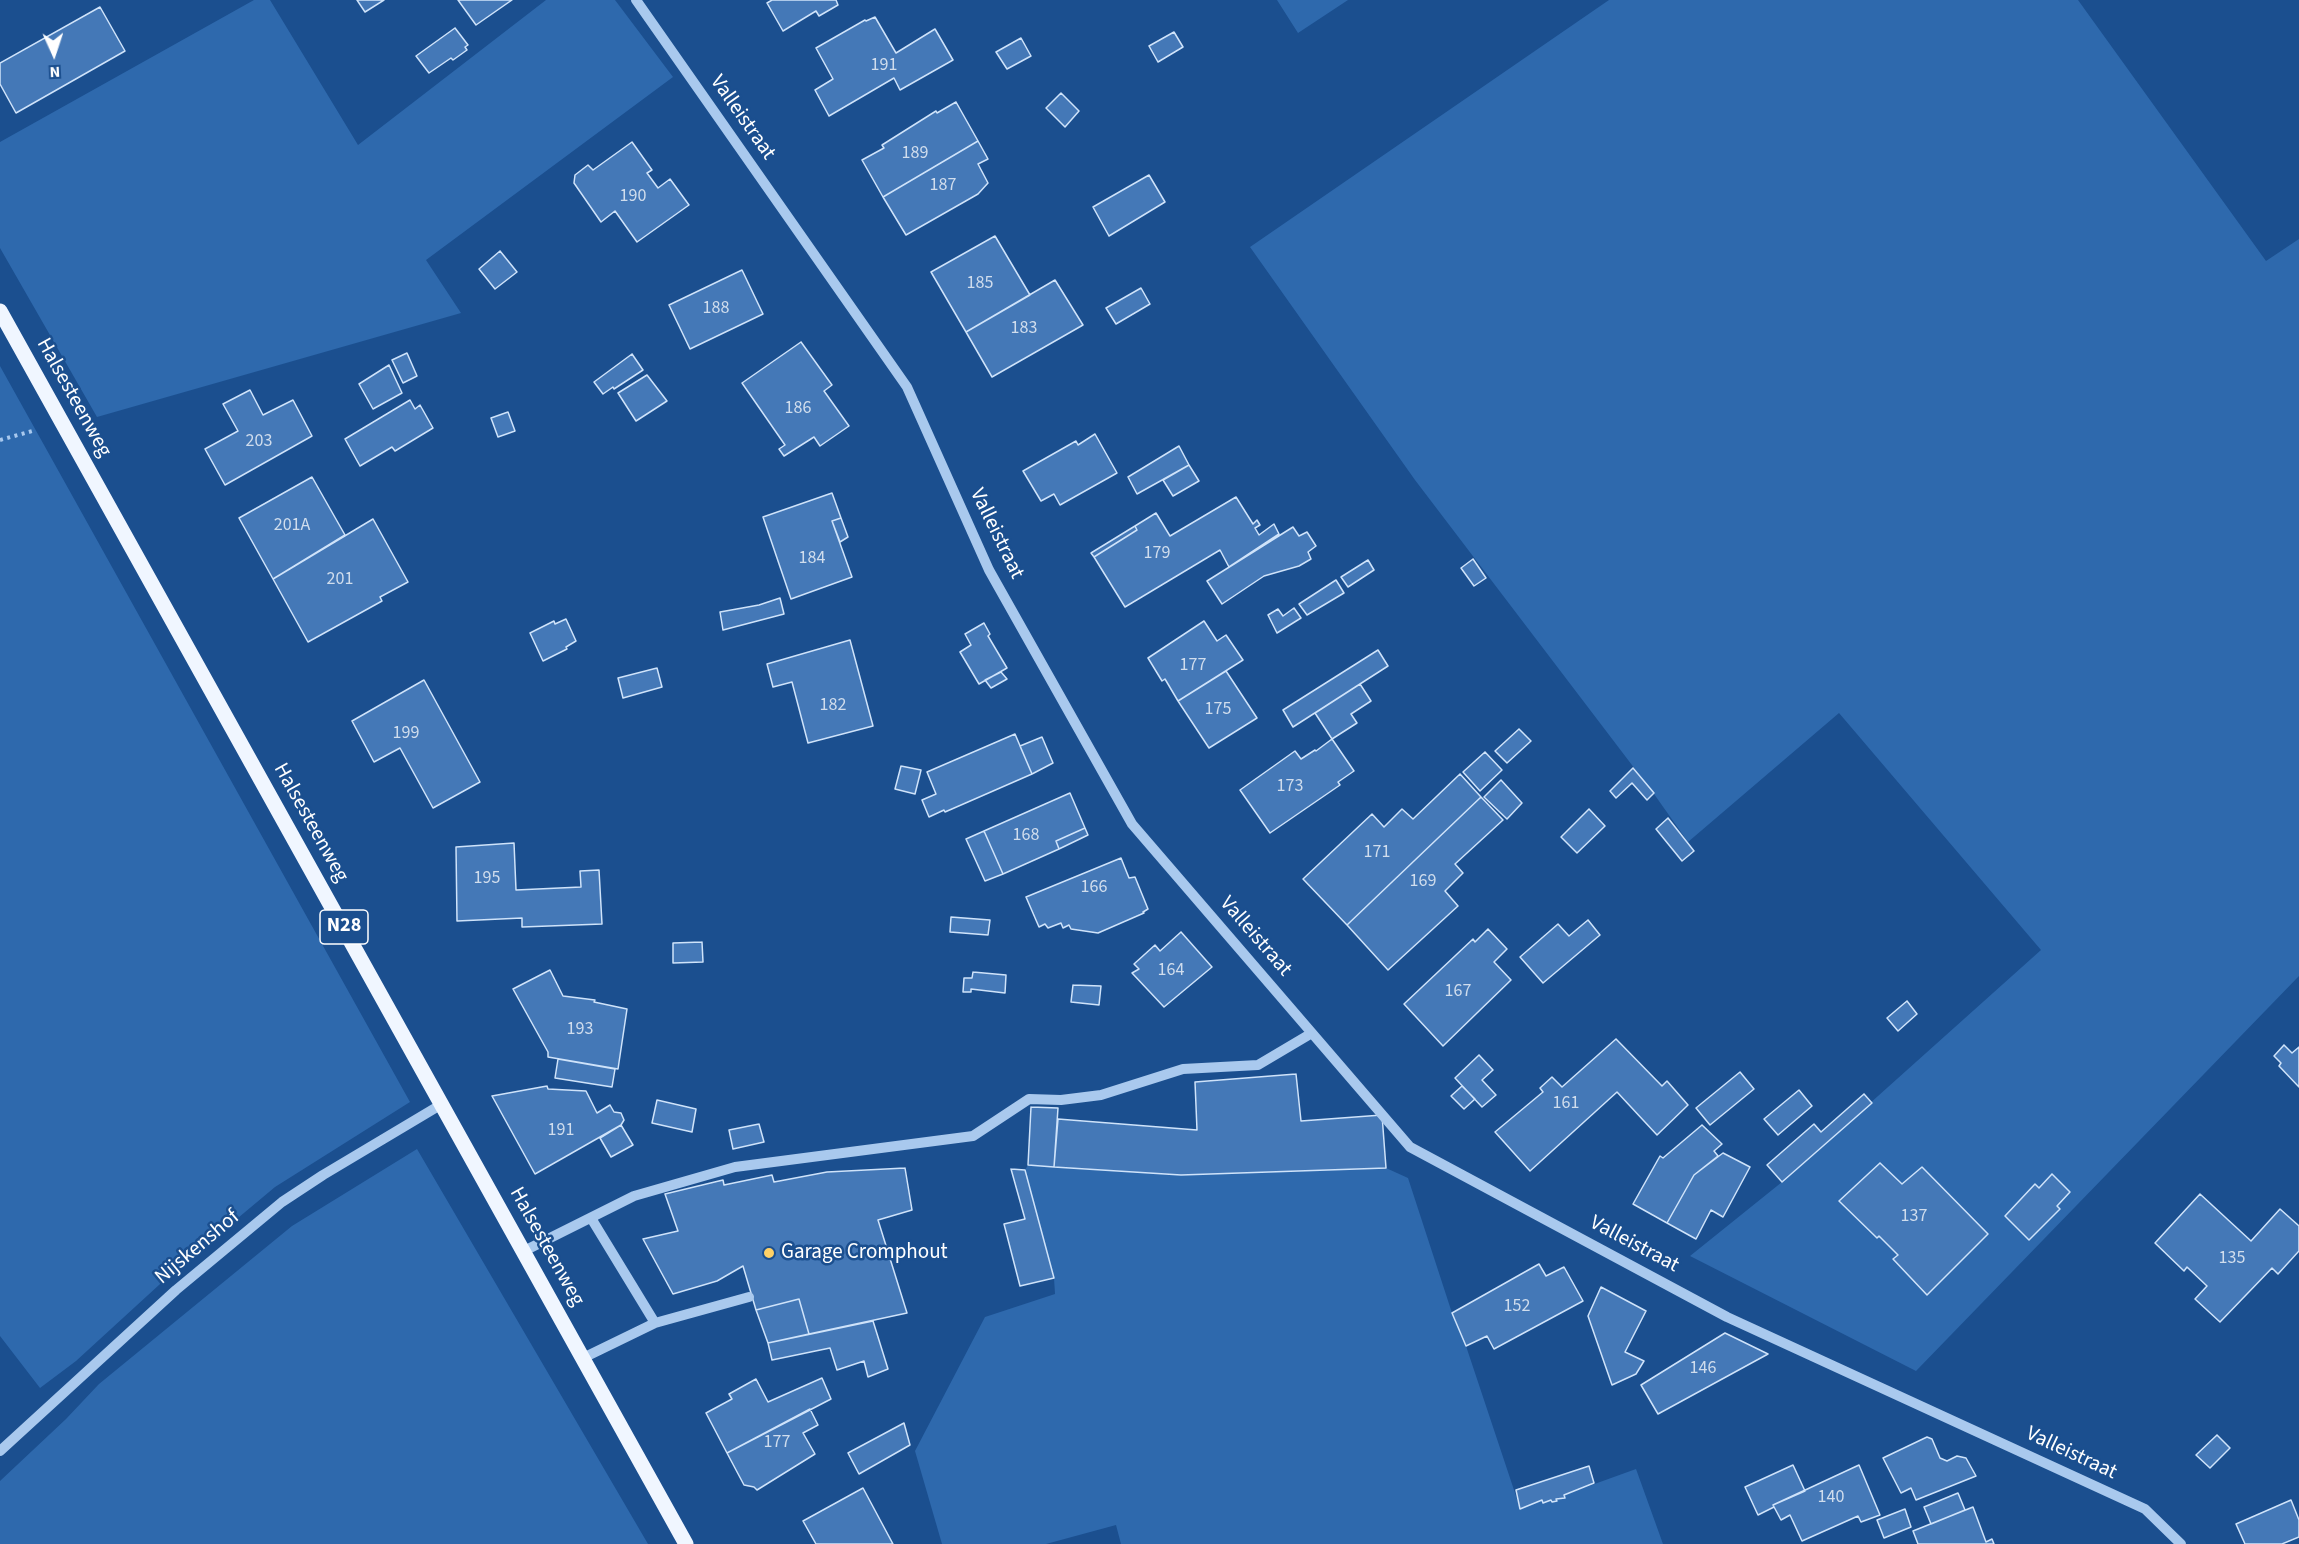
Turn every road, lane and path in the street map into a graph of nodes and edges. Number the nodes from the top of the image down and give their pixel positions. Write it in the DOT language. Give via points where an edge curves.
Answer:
graph roads {
  1 [pos="636,0"];
  2 [pos="0,311"];
  3 [pos="63,423"];
  4 [pos="0,440"];
  5 [pos="1312,1033"];
  6 [pos="442,1104"];
  7 [pos="591,1218"];
  8 [pos="524,1251"];
  9 [pos="749,1297"];
  10 [pos="655,1323"];
  11 [pos="583,1358"];
  12 [pos="0,1451"];
  13 [pos="686,1544"];
  14 [pos="2181,1544"];
  1 -- 5 [label="street, Valleistraat" via="907,387 989,570 1132,824"];
  2 -- 3 [label="main road, Halsesteenweg / N28"];
  3 -- 4 [label="path"];
  3 -- 6 [label="main road, Halsesteenweg / N28"];
  5 -- 7 [label="street" via="1258,1065 1183,1069 1101,1095 1029,1099 973,1136 735,1167 634,1196"];
  5 -- 14 [label="street, Valleistraat" via="1410,1147 1727,1317 2145,1509"];
  6 -- 8 [label="main road, Halsesteenweg / N28"];
  6 -- 12 [label="street, Nijskenshof" via="282,1202 176,1290"];
  7 -- 8 [label="street"];
  7 -- 10 [label="street"];
  8 -- 11 [label="main road, Halsesteenweg / N28"];
  9 -- 10 [label="street"];
  10 -- 11 [label="street"];
  11 -- 13 [label="main road, Halsesteenweg / N28"];
}
